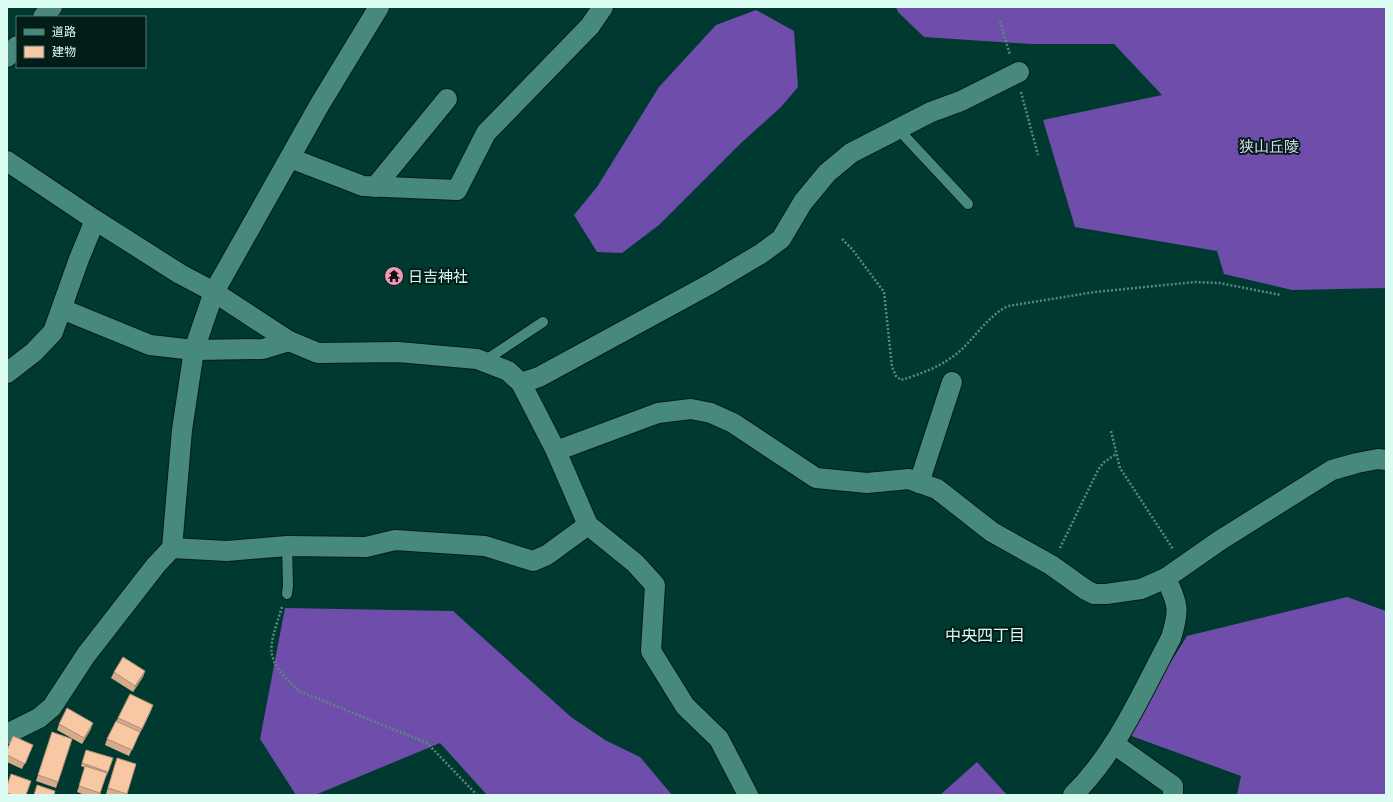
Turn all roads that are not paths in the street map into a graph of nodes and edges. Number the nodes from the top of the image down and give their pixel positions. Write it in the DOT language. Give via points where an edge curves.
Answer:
graph roads {
  1 [pos="52,7"];
  2 [pos="379,7"];
  3 [pos="603,7"];
  4 [pos="44,16"];
  5 [pos="16,47"];
  6 [pos="7,57"];
  7 [pos="1016,73"];
  8 [pos="447,99"];
  9 [pos="898,129"];
  10 [pos="290,158"];
  11 [pos="7,161"];
  12 [pos="375,187"];
  13 [pos="968,204"];
  14 [pos="95,220"];
  15 [pos="214,292"];
  16 [pos="62,309"];
  17 [pos="543,322"];
  18 [pos="289,341"];
  19 [pos="194,350"];
  20 [pos="483,362"];
  21 [pos="7,373"];
  22 [pos="952,382"];
  23 [pos="521,383"];
  24 [pos="556,451"];
  25 [pos="1386,460"];
  26 [pos="919,483"];
  27 [pos="588,525"];
  28 [pos="287,546"];
  29 [pos="172,548"];
  30 [pos="1166,578"];
  31 [pos="287,594"];
  32 [pos="7,734"];
  33 [pos="1114,744"];
  34 [pos="748,795"];
  35 [pos="1073,795"];
  36 [pos="1173,795"];
  1 -- 4 [label="street"];
  2 -- 10 [label="street"];
  3 -- 12 [label="street" via="590,26 486,134 457,190"];
  5 -- 6 [label="street"];
  7 -- 9 [label="street"];
  8 -- 12 [label="street"];
  9 -- 13 [label="lane"];
  9 -- 23 [label="street" via="851,153 827,173 803,202 781,239 762,253 538,377"];
  10 -- 12 [label="street" via="363,186"];
  10 -- 15 [label="street"];
  11 -- 14 [label="street"];
  14 -- 15 [label="street" via="180,274"];
  14 -- 16 [label="street"];
  15 -- 18 [label="street"];
  15 -- 19 [label="street"];
  16 -- 19 [label="street" via="150,345"];
  16 -- 21 [label="street" via="54,332"];
  17 -- 20 [label="lane"];
  18 -- 19 [label="street" via="263,349"];
  18 -- 20 [label="street" via="318,353 398,352 477,359"];
  19 -- 29 [label="street" via="182,430"];
  20 -- 23 [label="street" via="508,371"];
  22 -- 26 [label="street"];
  23 -- 24 [label="street"];
  24 -- 26 [label="street" via="658,413 691,409 711,413 733,423 816,478 867,482 909,479"];
  24 -- 27 [label="street"];
  25 -- 30 [label="street" via="1378,459 1332,470 1219,541"];
  26 -- 30 [label="street" via="936,489 992,532 1051,565 1094,594 1141,589"];
  27 -- 28 [label="street" via="547,555 533,561 485,546 395,540 366,547"];
  27 -- 34 [label="street" via="635,563 655,584 651,651 685,706 719,739"];
  28 -- 29 [label="street" via="226,552"];
  28 -- 31 [label="lane"];
  29 -- 32 [label="street" via="86,655 52,707 38,718"];
  30 -- 33 [label="street" via="1177,604 1176,623 1171,638"];
  33 -- 35 [label="street" via="1088,780"];
  33 -- 36 [label="street" via="1173,786"];
}
